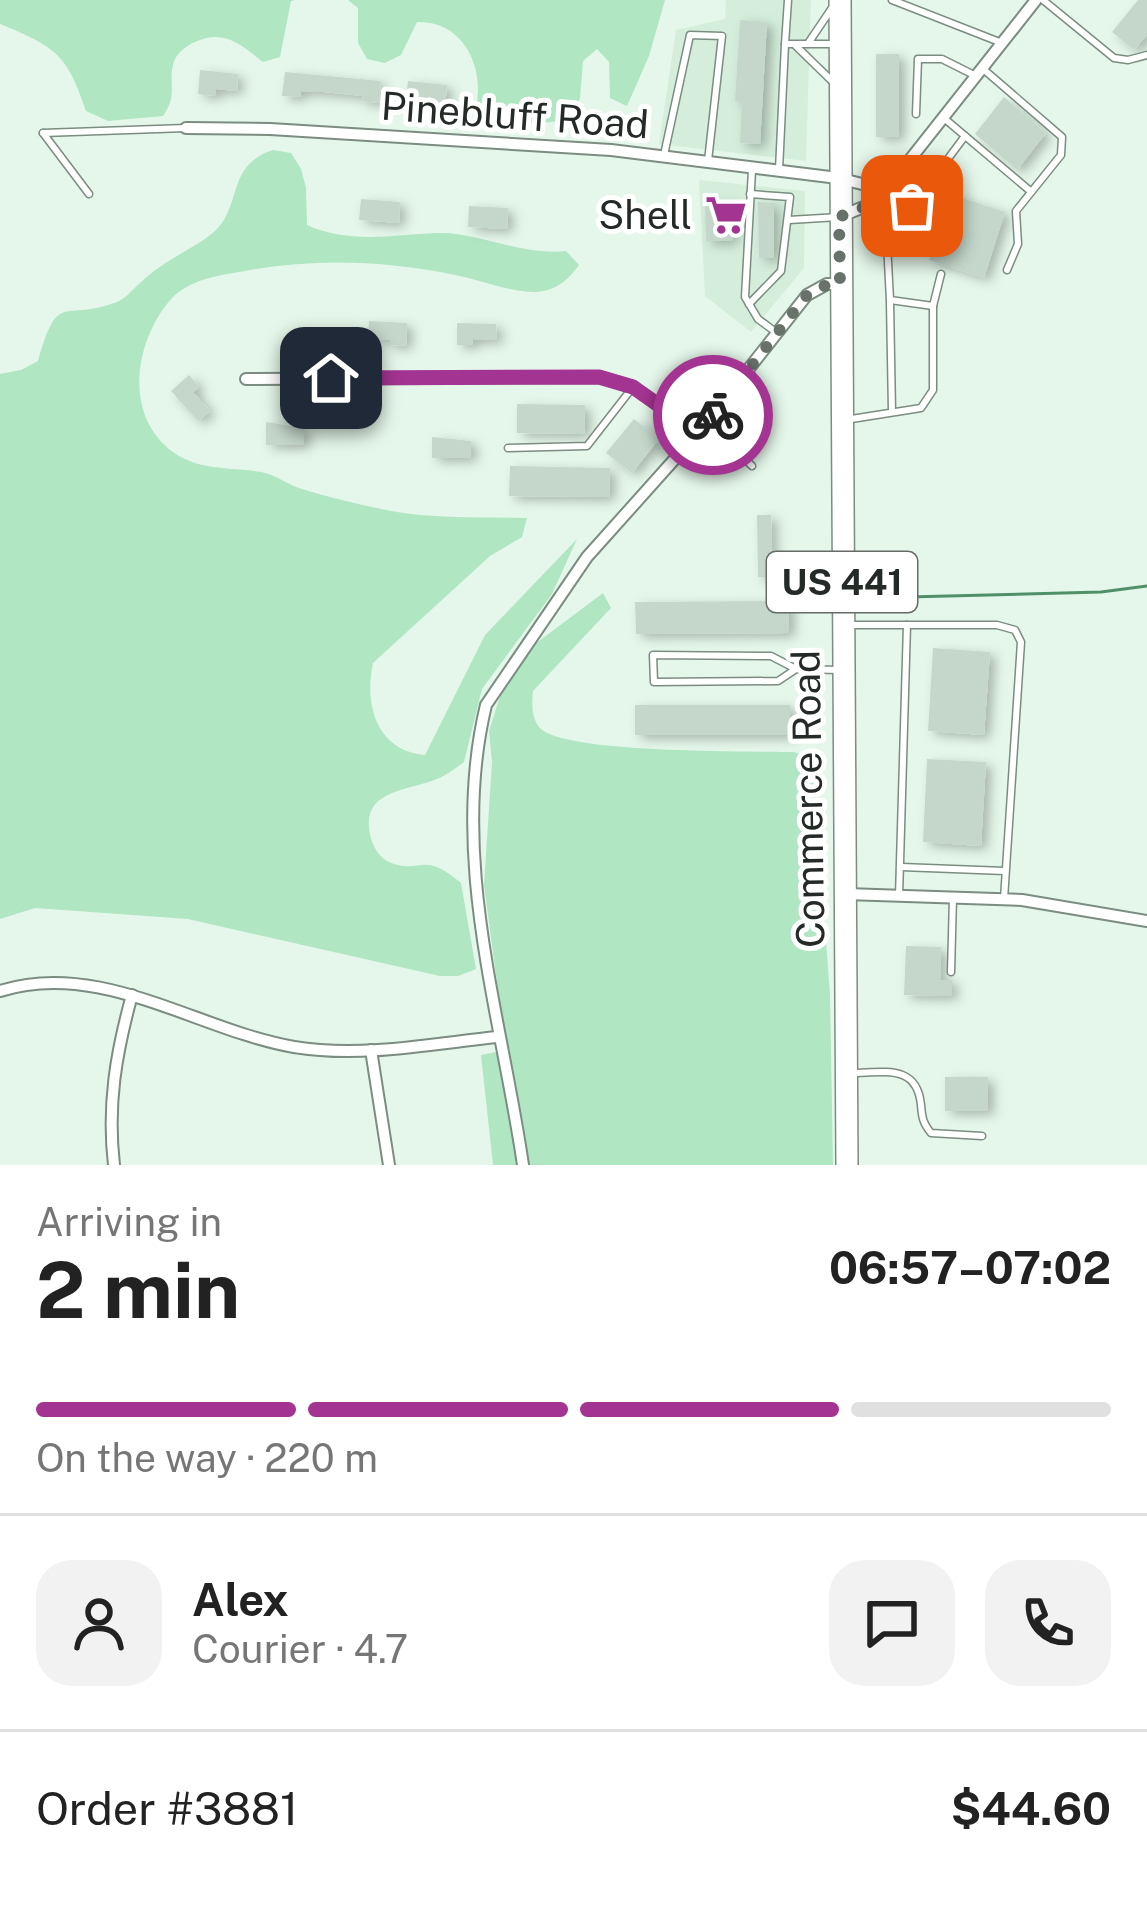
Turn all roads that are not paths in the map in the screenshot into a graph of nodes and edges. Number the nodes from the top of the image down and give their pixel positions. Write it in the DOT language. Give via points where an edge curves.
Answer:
graph roads {
  1 [pos="788,0"];
  2 [pos="838,0"];
  3 [pos="892,0"];
  4 [pos="1040,0"];
  5 [pos="1002,43"];
  6 [pos="789,44"];
  7 [pos="808,44"];
  8 [pos="839,44"];
  9 [pos="1147,55"];
  10 [pos="979,72"];
  11 [pos="838,89"];
  12 [pos="916,115"];
  13 [pos="943,118"];
  14 [pos="186,128"];
  15 [pos="965,136"];
  16 [pos="664,155"];
  17 [pos="708,161"];
  18 [pos="753,167"];
  19 [pos="779,170"];
  20 [pos="838,178"];
  21 [pos="886,190"];
  22 [pos="1029,190"];
  23 [pos="89,194"];
  24 [pos="750,194"];
  25 [pos="912,206"];
  26 [pos="839,217"];
  27 [pos="789,220"];
  28 [pos="1007,270"];
  29 [pos="941,274"];
  30 [pos="840,284"];
  31 [pos="890,300"];
  32 [pos="749,304"];
  33 [pos="933,307"];
  34 [pos="777,333"];
  35 [pos="246,379"];
  36 [pos="633,387"];
  37 [pos="892,412"];
  38 [pos="841,420"];
  39 [pos="707,422"];
  40 [pos="698,433"];
  41 [pos="508,448"];
  42 [pos="752,466"];
  43 [pos="842,625"];
  44 [pos="907,625"];
  45 [pos="796,669"];
  46 [pos="842,670"];
  47 [pos="900,866"];
  48 [pos="1005,871"];
  49 [pos="844,894"];
  50 [pos="899,896"];
  51 [pos="953,897"];
  52 [pos="1004,899"];
  53 [pos="1147,921"];
  54 [pos="951,972"];
  55 [pos="0,992"];
  56 [pos="132,995"];
  57 [pos="497,1037"];
  58 [pos="371,1050"];
  59 [pos="846,1072"];
  60 [pos="982,1136"];
  61 [pos="114,1165"];
  62 [pos="389,1165"];
  63 [pos="524,1165"];
  64 [pos="847,1165"];
  1 -- 6 [label="lane"];
  2 -- 7 [label="lane"];
  2 -- 8 [label="highway, Commerce Road / US 441"];
  3 -- 5 [label="lane"];
  4 -- 5 [label="street"];
  4 -- 9 [label="lane" via="1114,58"];
  5 -- 10 [label="street"];
  6 -- 7 [label="lane"];
  6 -- 11 [label="lane"];
  6 -- 19 [label="lane"];
  7 -- 8 [label="lane"];
  8 -- 11 [label="highway, Commerce Road / US 441"];
  10 -- 12 [label="lane" via="919,59"];
  10 -- 13 [label="street"];
  10 -- 22 [label="lane" via="1062,137 1061,155"];
  11 -- 20 [label="highway, Commerce Road / US 441"];
  13 -- 15 [label="lane"];
  13 -- 21 [label="street"];
  14 -- 16 [label="street, Pinebluff Road"];
  14 -- 23 [label="lane" via="43,133"];
  15 -- 22 [label="lane"];
  15 -- 25 [label="lane"];
  16 -- 17 [label="street, Pinebluff Road"];
  16 -- 17 [label="lane" via="691,34 722,36"];
  17 -- 18 [label="street, Pinebluff Road"];
  18 -- 19 [label="street, Pinebluff Road"];
  18 -- 24 [label="lane"];
  19 -- 20 [label="street, Pinebluff Road"];
  20 -- 21 [label="street, Pinebluff Road"];
  20 -- 26 [label="highway, Commerce Road / US 441"];
  21 -- 25 [label="lane"];
  21 -- 26 [label="street"];
  22 -- 28 [label="lane" via="1016,211 1018,244"];
  24 -- 27 [label="lane" via="790,197"];
  24 -- 32 [label="lane" via="743,269"];
  25 -- 31 [label="lane" via="887,243"];
  26 -- 27 [label="lane"];
  26 -- 30 [label="highway, Commerce Road / US 441"];
  27 -- 32 [label="lane" via="781,271"];
  29 -- 33 [label="lane"];
  30 -- 34 [label="street" via="817,287"];
  30 -- 38 [label="highway, Commerce Road / US 441"];
  31 -- 33 [label="lane"];
  31 -- 37 [label="lane"];
  32 -- 34 [label="lane"];
  33 -- 37 [label="lane" via="933,390 921,408"];
  34 -- 39 [label="street"];
  35 -- 36 [label="street" via="579,376"];
  36 -- 40 [label="street"];
  36 -- 41 [label="lane" via="587,446"];
  37 -- 38 [label="lane"];
  38 -- 43 [label="highway, Commerce Road / US 441"];
  39 -- 40 [label="street"];
  39 -- 42 [label="lane"];
  40 -- 57 [label="street" via="587,557 486,705 472,829"];
  43 -- 44 [label="lane"];
  43 -- 46 [label="highway, Commerce Road / US 441"];
  44 -- 47 [label="lane"];
  44 -- 48 [label="lane" via="997,625 1015,629 1021,642"];
  45 -- 45 [label="lane" via="778,681 654,682 653,655 771,656"];
  45 -- 46 [label="lane"];
  46 -- 49 [label="highway, Commerce Road / US 441"];
  47 -- 48 [label="lane"];
  47 -- 50 [label="lane"];
  48 -- 52 [label="lane"];
  49 -- 50 [label="street"];
  49 -- 59 [label="highway, Commerce Road / US 441"];
  50 -- 51 [label="street"];
  51 -- 52 [label="street"];
  51 -- 54 [label="lane"];
  52 -- 53 [label="street"];
  55 -- 56 [label="street" via="69,981"];
  56 -- 58 [label="street" via="261,1040"];
  56 -- 61 [label="street" via="112,1080"];
  57 -- 58 [label="street"];
  57 -- 63 [label="street"];
  58 -- 62 [label="street"];
  59 -- 60 [label="lane" via="915,1080 932,1133"];
  59 -- 64 [label="highway, Commerce Road / US 441"];
}
